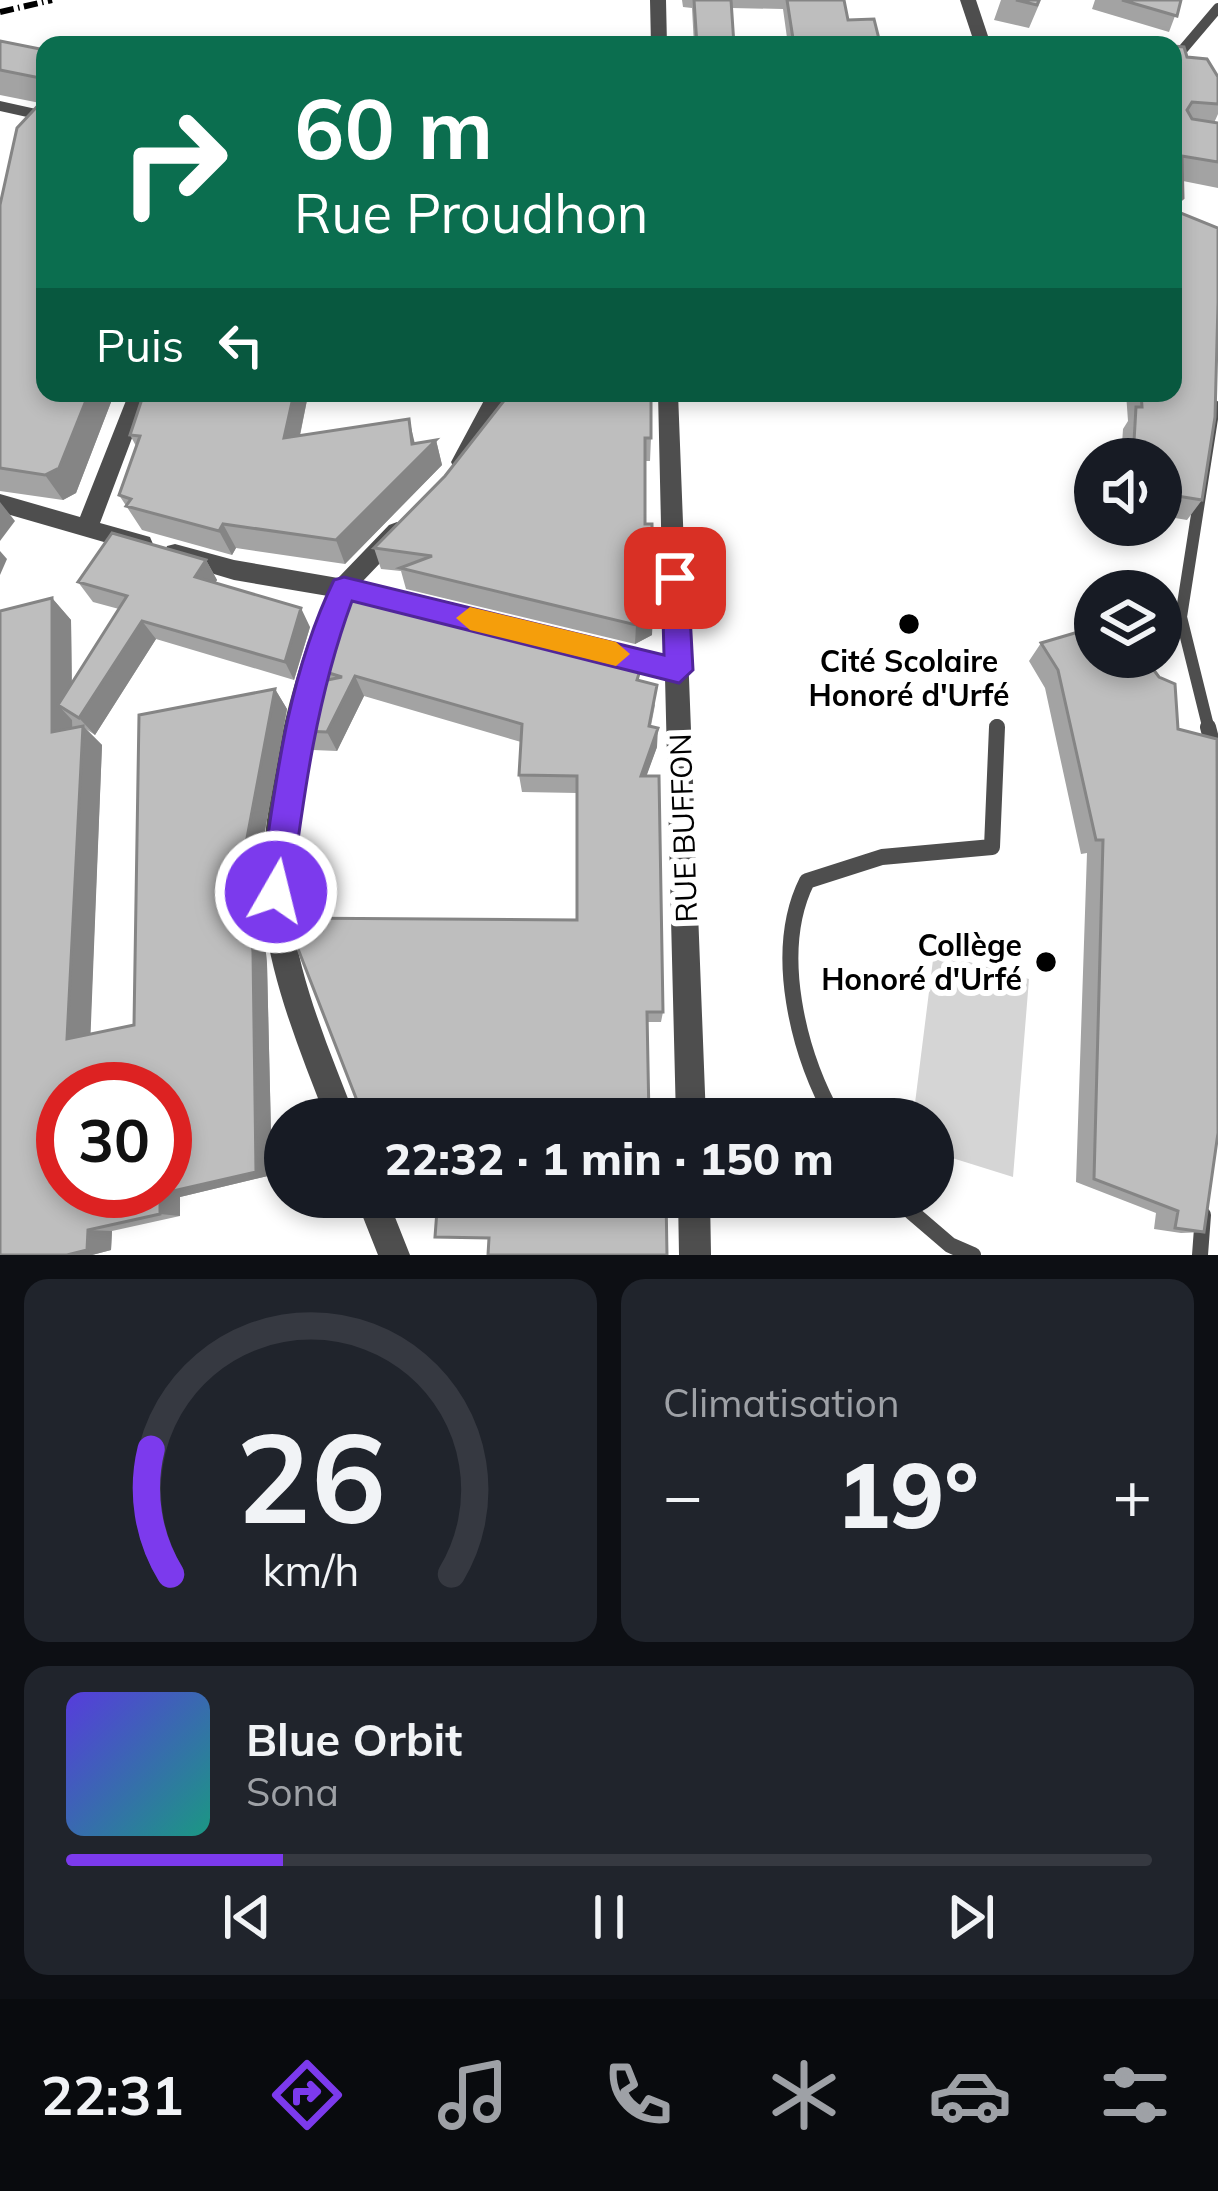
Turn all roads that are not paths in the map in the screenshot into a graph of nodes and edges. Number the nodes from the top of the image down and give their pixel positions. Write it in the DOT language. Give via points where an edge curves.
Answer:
graph roads {
  1 [pos="658,0"];
  2 [pos="968,0"];
  3 [pos="1218,8"];
  4 [pos="658,36"];
  5 [pos="979,36"];
  6 [pos="1182,52"];
  7 [pos="1182,63"];
  8 [pos="1196,68"];
  9 [pos="0,106"];
  10 [pos="36,114"];
  11 [pos="1215,387"];
  12 [pos="136,402"];
  13 [pos="493,402"];
  14 [pos="668,402"];
  15 [pos="446,480"];
  16 [pos="0,503"];
  17 [pos="416,511"];
  18 [pos="87,528"];
  19 [pos="344,588"];
  20 [pos="388,598"];
  21 [pos="542,636"];
  22 [pos="679,670"];
  23 [pos="997,725"];
  24 [pos="1217,783"];
  25 [pos="333,1098"];
  26 [pos="690,1098"];
  27 [pos="823,1098"];
  28 [pos="1206,1186"];
  29 [pos="379,1218"];
  30 [pos="694,1218"];
  31 [pos="919,1218"];
  32 [pos="394,1255"];
  33 [pos="695,1255"];
  34 [pos="973,1255"];
  35 [pos="1200,1255"];
  1 -- 4 [label="street"];
  2 -- 5 [label="street"];
  3 -- 6 [label="lane"];
  7 -- 8 [label="lane"];
  9 -- 10 [label="street"];
  11 -- 24 [label="lane" via="1214,434 1180,617"];
  12 -- 18 [label="street"];
  13 -- 15 [label="street"];
  14 -- 22 [label="street, RUE BUFFON"];
  16 -- 18 [label="street"];
  17 -- 19 [label="street"];
  18 -- 19 [label="street" via="234,570"];
  19 -- 20 [label="street"];
  19 -- 25 [label="street" via="314,665 276,892 302,1018"];
  21 -- 22 [label="street"];
  22 -- 26 [label="street, RUE BUFFON"];
  23 -- 27 [label="lane" via="992,847 882,857 807,881 792,913 802,1027"];
  28 -- 35 [label="lane"];
  29 -- 32 [label="street"];
  30 -- 33 [label="street"];
  31 -- 34 [label="lane"];
}
